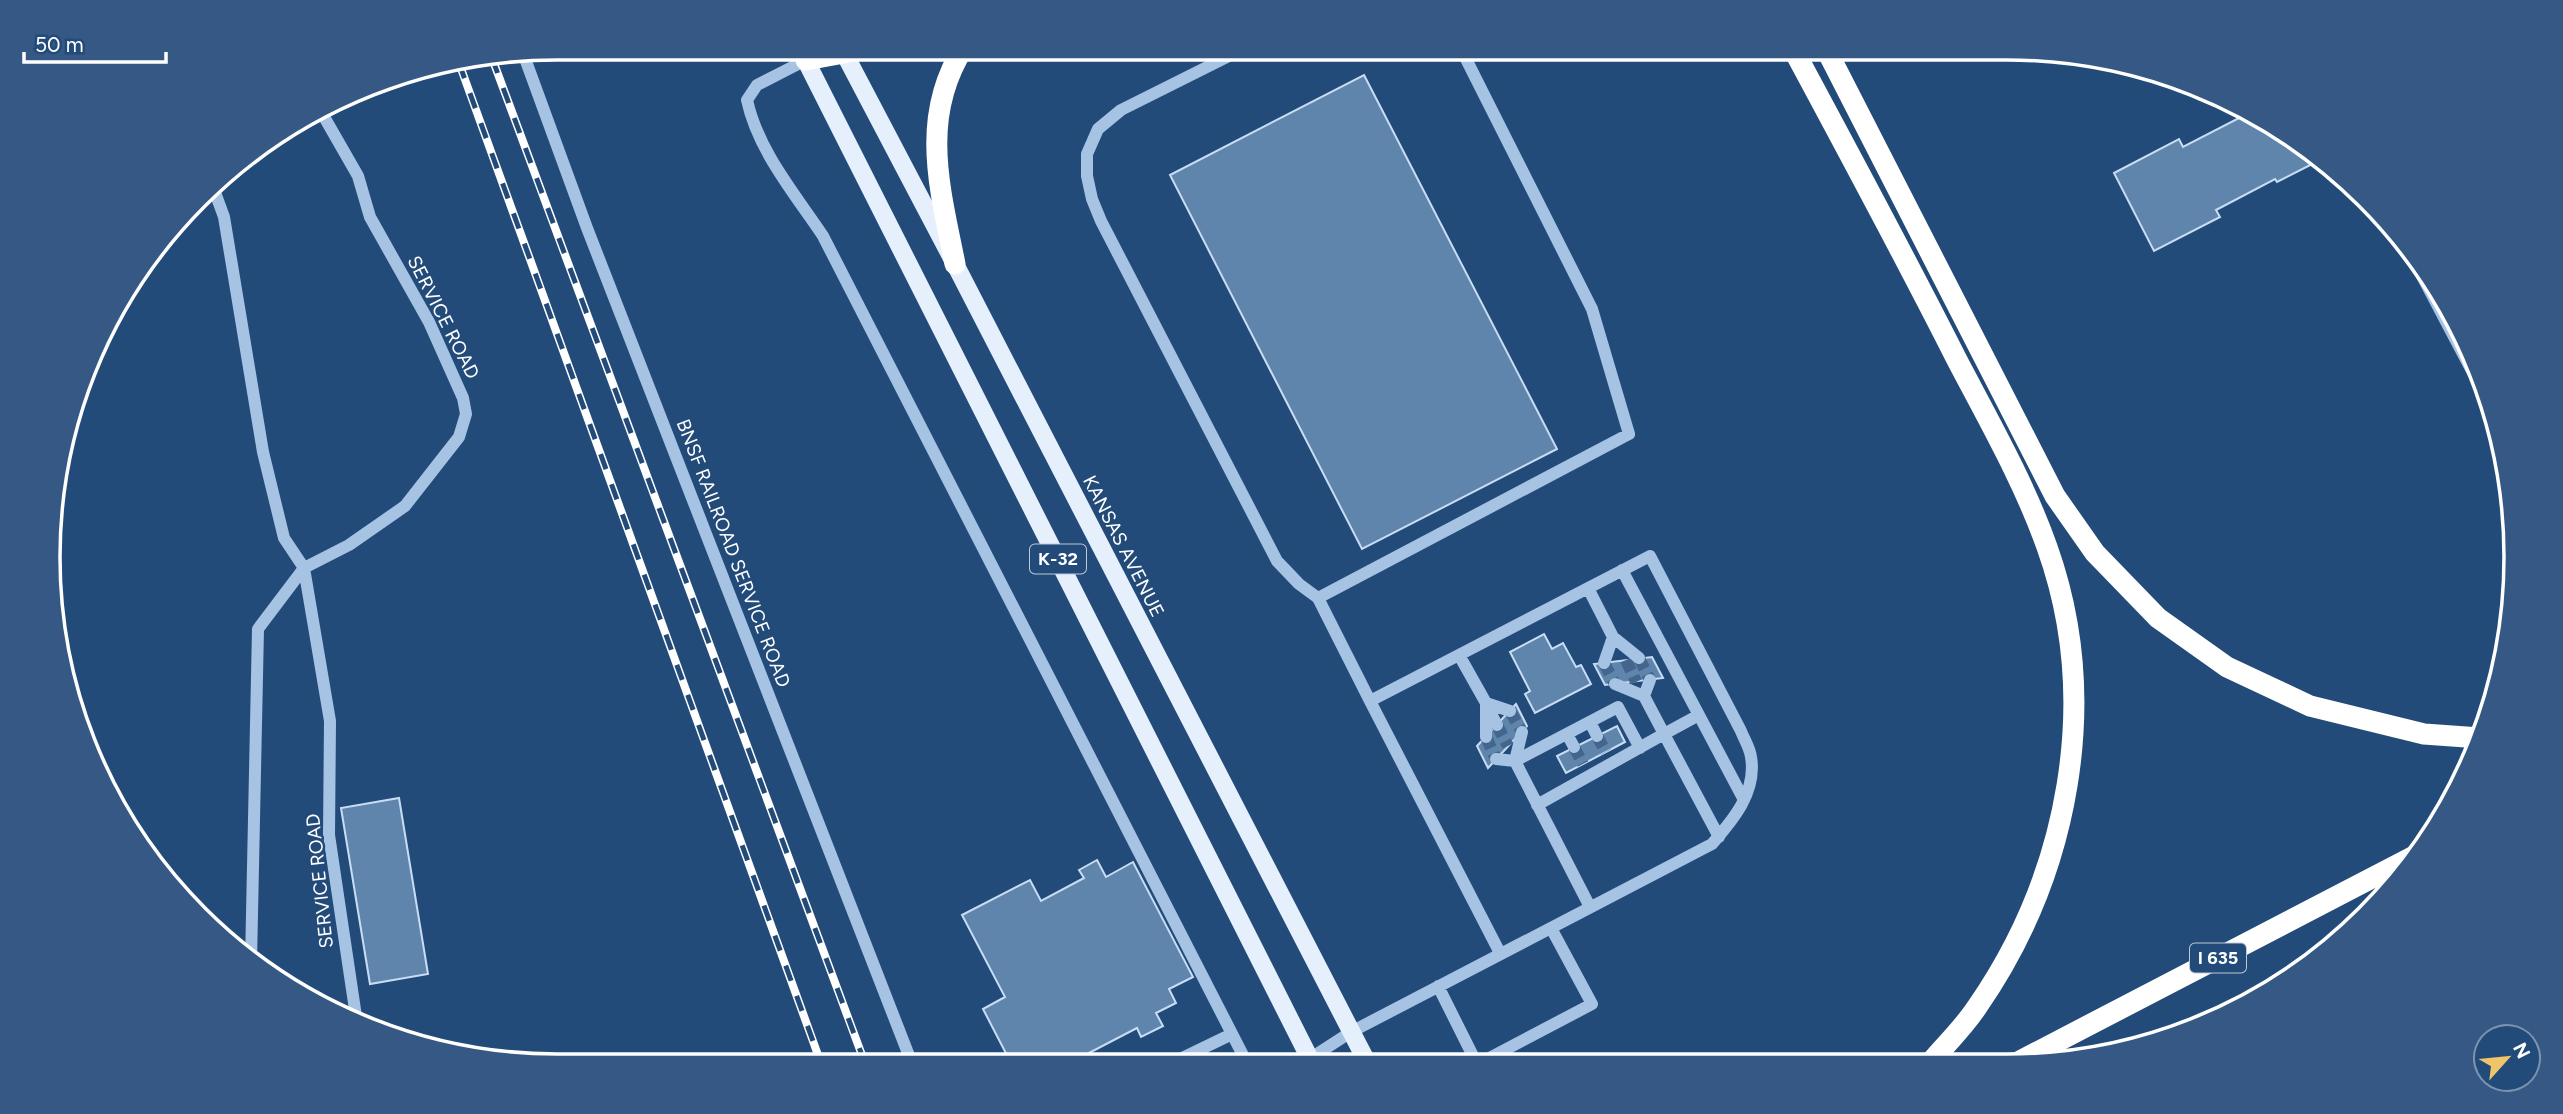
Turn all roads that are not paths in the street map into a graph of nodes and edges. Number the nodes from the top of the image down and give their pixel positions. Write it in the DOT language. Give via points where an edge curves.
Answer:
graph roads {
  1 [pos="794,60"];
  2 [pos="812,60"];
  3 [pos="853,60"];
  4 [pos="956,60"];
  5 [pos="1221,60"];
  6 [pos="1467,60"];
  7 [pos="1799,60"];
  8 [pos="1832,60"];
  9 [pos="526,61"];
  10 [pos="324,117"];
  11 [pos="216,195"];
  12 [pos="955,264"];
  13 [pos="304,568"];
  14 [pos="1622,570"];
  15 [pos="1588,588"];
  16 [pos="1318,598"];
  17 [pos="1613,637"];
  18 [pos="1459,655"];
  19 [pos="1632,659"];
  20 [pos="1605,663"];
  21 [pos="1643,681"];
  22 [pos="1615,684"];
  23 [pos="1644,696"];
  24 [pos="1370,701"];
  25 [pos="1486,703"];
  26 [pos="1510,711"];
  27 [pos="1699,715"];
  28 [pos="1590,722"];
  29 [pos="1497,725"];
  30 [pos="1522,732"];
  31 [pos="1567,734"];
  32 [pos="1664,734"];
  33 [pos="1597,736"];
  34 [pos="1486,737"];
  35 [pos="2470,737"];
  36 [pos="1508,747"];
  37 [pos="1574,747"];
  38 [pos="1640,748"];
  39 [pos="1496,759"];
  40 [pos="1515,761"];
  41 [pos="1744,800"];
  42 [pos="1538,805"];
  43 [pos="1718,836"];
  44 [pos="2397,865"];
  45 [pos="1590,907"];
  46 [pos="1552,928"];
  47 [pos="251,950"];
  48 [pos="1500,953"];
  49 [pos="1438,986"];
  50 [pos="355,1012"];
  51 [pos="1351,1032"];
  52 [pos="1232,1034"];
  53 [pos="2035,1053"];
  54 [pos="908,1054"];
  55 [pos="1191,1054"];
  56 [pos="1242,1054"];
  57 [pos="1304,1054"];
  58 [pos="1320,1054"];
  59 [pos="1363,1054"];
  60 [pos="1473,1054"];
  61 [pos="1497,1054"];
  62 [pos="1938,1054"];
  1 -- 52 [label="street" via="757,85 747,100 752,122 823,236"];
  2 -- 57 [label="main road, K-32"];
  3 -- 12 [label="main road, KANSAS AVENUE / K-32"];
  4 -- 12 [label="highway" via="937,114 938,180"];
  5 -- 16 [label="street" via="1121,110 1098,130 1087,154 1087,176 1101,221 1277,561"];
  6 -- 16 [label="street" via="1592,309 1629,433"];
  7 -- 62 [label="highway" via="2024,490 2048,548 2071,654 2071,769 2040,890 2012,950 1977,1008"];
  8 -- 35 [label="highway" via="2055,496 2095,554 2158,618 2227,667 2309,706 2424,734"];
  9 -- 54 [label="street, BNSF RAILROAD SERVICE ROAD"];
  10 -- 13 [label="street, SERVICE ROAD" via="358,176 370,218 429,323 466,414 459,437 405,506 349,545"];
  11 -- 13 [label="street" via="263,453 284,538"];
  12 -- 51 [label="main road, KANSAS AVENUE / K-32"];
  13 -- 47 [label="street, SERVICE ROAD" via="258,629"];
  13 -- 50 [label="street, SERVICE ROAD" via="330,721 329,835"];
  14 -- 15 [label="street"];
  14 -- 27 [label="street"];
  14 -- 41 [label="street" via="1650,556 1741,731 1751,757"];
  15 -- 17 [label="street"];
  15 -- 18 [label="street"];
  16 -- 24 [label="street"];
  17 -- 19 [label="street"];
  17 -- 20 [label="street"];
  18 -- 24 [label="street"];
  18 -- 25 [label="street"];
  21 -- 23 [label="street"];
  22 -- 23 [label="street"];
  23 -- 32 [label="street"];
  24 -- 48 [label="street"];
  25 -- 26 [label="street"];
  25 -- 29 [label="street"];
  25 -- 34 [label="street"];
  27 -- 32 [label="street"];
  27 -- 41 [label="street"];
  28 -- 31 [label="street"];
  28 -- 33 [label="street"];
  28 -- 38 [label="street" via="1618,707"];
  30 -- 40 [label="street"];
  31 -- 37 [label="street"];
  31 -- 40 [label="street"];
  32 -- 38 [label="street"];
  32 -- 43 [label="street"];
  36 -- 40 [label="street"];
  38 -- 42 [label="street" via="1586,770"];
  39 -- 40 [label="street"];
  40 -- 42 [label="street"];
  41 -- 43 [label="street" via="1737,816"];
  42 -- 45 [label="street"];
  43 -- 45 [label="street" via="1712,844"];
  44 -- 53 [label="highway, I 635"];
  45 -- 46 [label="street"];
  46 -- 48 [label="street"];
  46 -- 61 [label="street" via="1592,1004"];
  48 -- 49 [label="street"];
  49 -- 51 [label="street"];
  49 -- 60 [label="street"];
  51 -- 58 [label="street"];
  51 -- 59 [label="main road, KANSAS AVENUE / K-32"];
  52 -- 55 [label="street"];
  52 -- 56 [label="street"];
}
